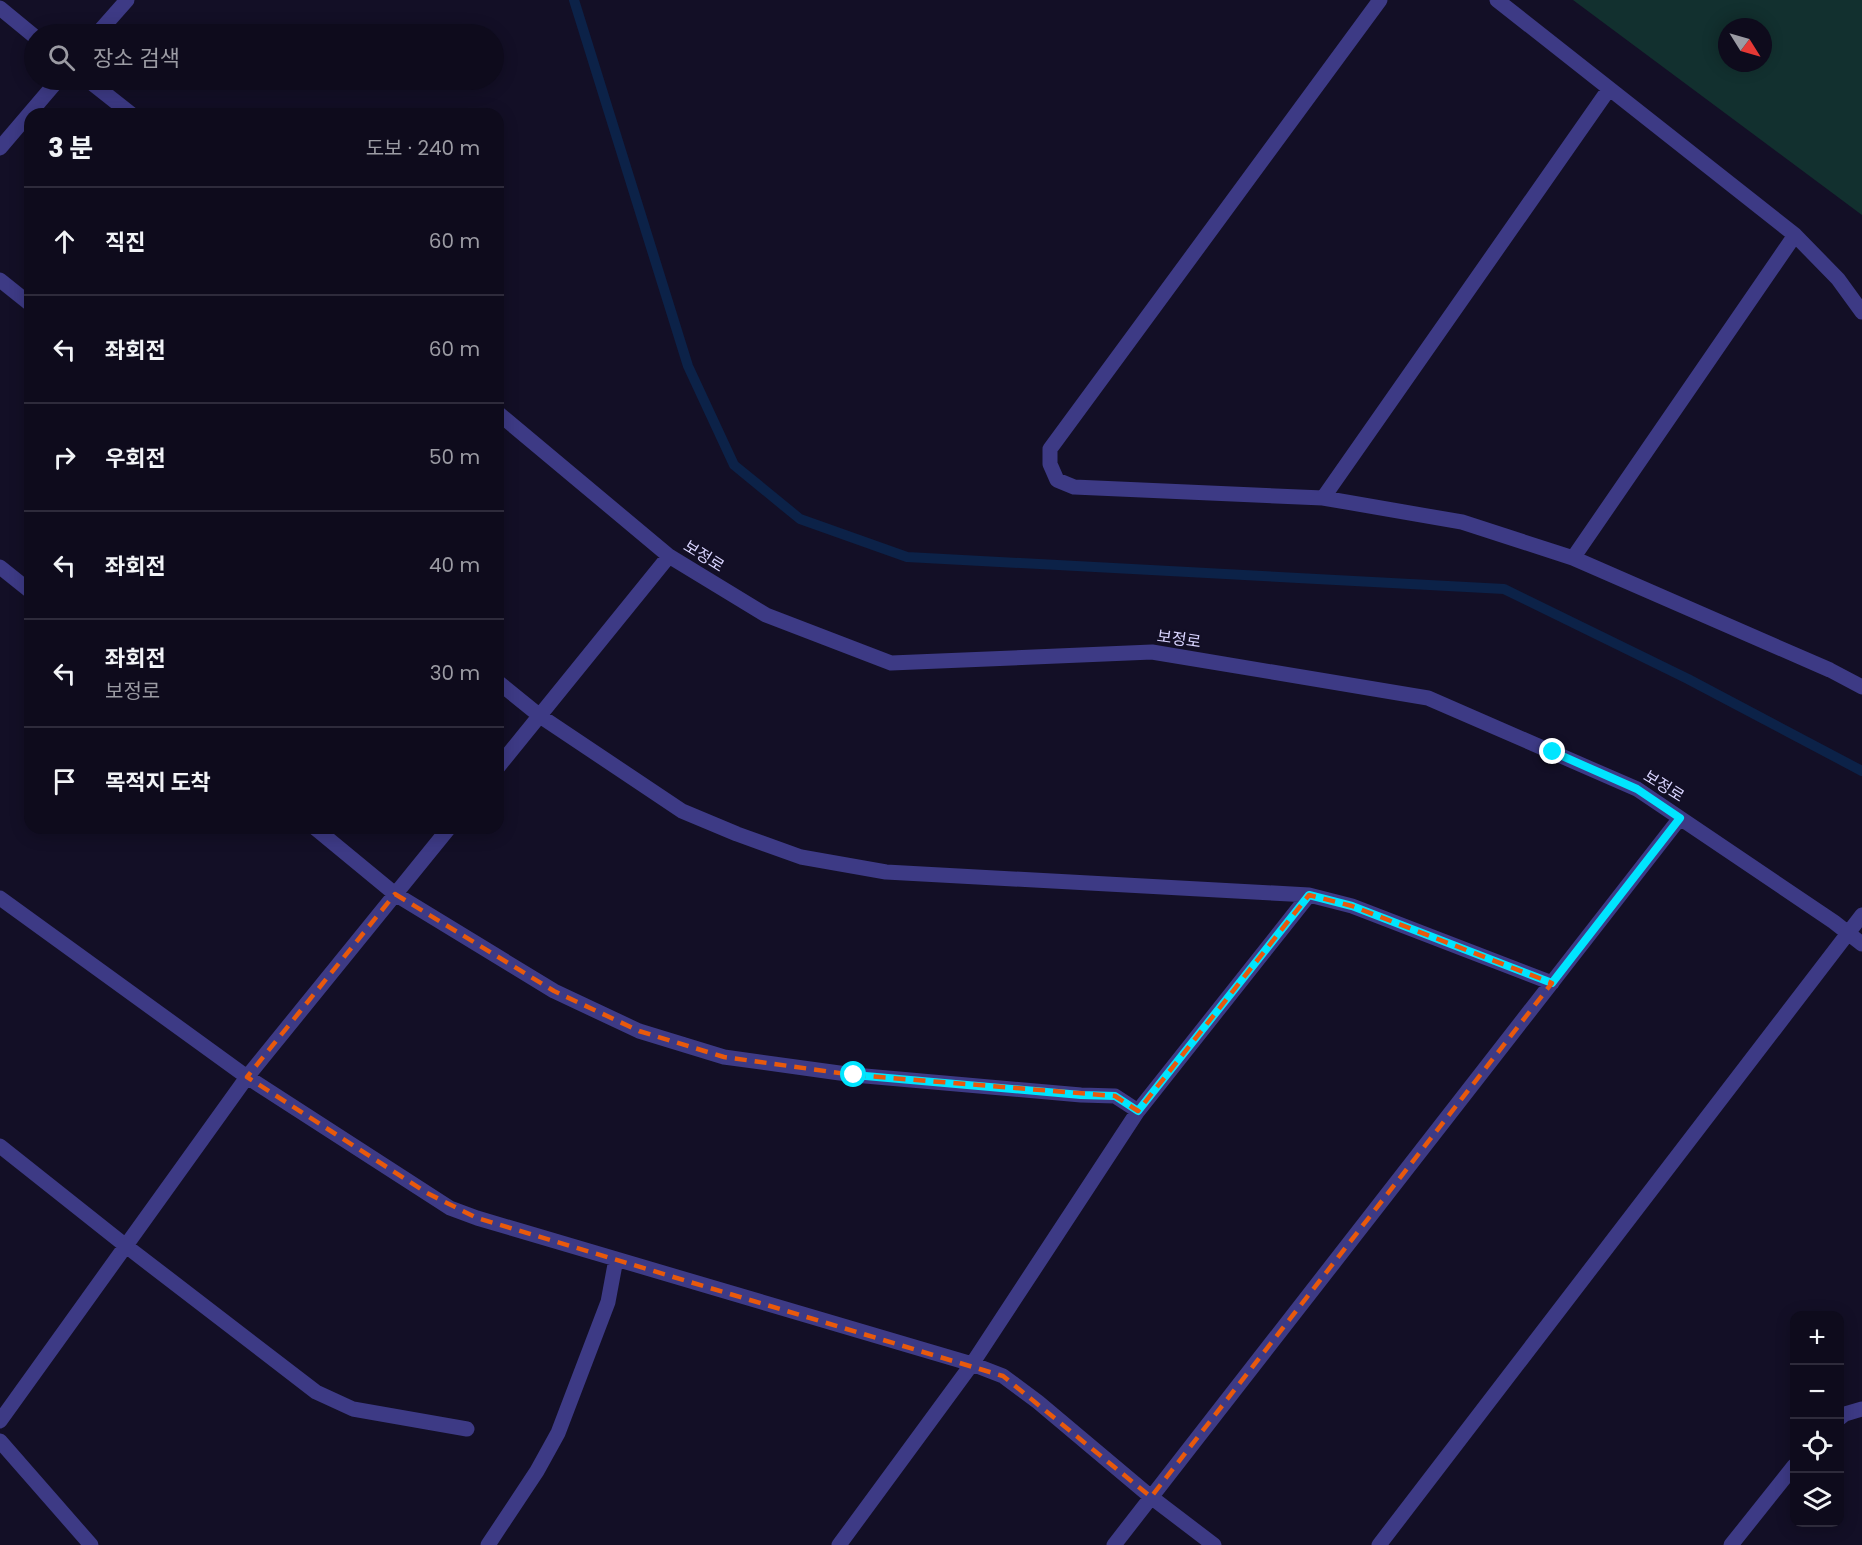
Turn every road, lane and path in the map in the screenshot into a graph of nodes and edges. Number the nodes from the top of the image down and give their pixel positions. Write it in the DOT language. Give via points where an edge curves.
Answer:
graph roads {
  1 [pos="127,0"];
  2 [pos="1380,0"];
  3 [pos="1497,0"];
  4 [pos="0,8"];
  5 [pos="106,24"];
  6 [pos="24,28"];
  7 [pos="1609,89"];
  8 [pos="49,90"];
  9 [pos="100,90"];
  10 [pos="34,108"];
  11 [pos="123,108"];
  12 [pos="24,120"];
  13 [pos="0,148"];
  14 [pos="1795,235"];
  15 [pos="0,280"];
  16 [pos="24,299"];
  17 [pos="1862,312"];
  18 [pos="504,418"];
  19 [pos="1323,498"];
  20 [pos="669,556"];
  21 [pos="1573,558"];
  22 [pos="0,567"];
  23 [pos="24,586"];
  24 [pos="504,686"];
  25 [pos="1862,687"];
  26 [pos="540,716"];
  27 [pos="504,761"];
  28 [pos="1680,818"];
  29 [pos="322,834"];
  30 [pos="444,834"];
  31 [pos="395,894"];
  32 [pos="1309,895"];
  33 [pos="0,898"];
  34 [pos="1862,915"];
  35 [pos="1848,932"];
  36 [pos="1862,944"];
  37 [pos="1552,983"];
  38 [pos="247,1077"];
  39 [pos="1138,1111"];
  40 [pos="0,1146"];
  41 [pos="126,1246"];
  42 [pos="616,1259"];
  43 [pos="972,1364"];
  44 [pos="1862,1409"];
  45 [pos="1844,1415"];
  46 [pos="0,1421"];
  47 [pos="467,1430"];
  48 [pos="0,1441"];
  49 [pos="1790,1471"];
  50 [pos="1151,1497"];
  51 [pos="91,1545"];
  52 [pos="488,1545"];
  53 [pos="839,1545"];
  54 [pos="1114,1545"];
  55 [pos="1214,1545"];
  56 [pos="1379,1545"];
  57 [pos="1731,1545"];
  1 -- 5 [label="street"];
  2 -- 19 [label="street" via="1050,449 1050,464 1057,480 1074,487"];
  3 -- 7 [label="street"];
  4 -- 6 [label="street"];
  7 -- 14 [label="street"];
  7 -- 19 [label="street"];
  8 -- 10 [label="street"];
  9 -- 11 [label="street"];
  12 -- 13 [label="street"];
  14 -- 17 [label="street" via="1838,279"];
  14 -- 21 [label="street"];
  15 -- 16 [label="street"];
  18 -- 20 [label="street, 보정로"];
  19 -- 21 [label="street" via="1462,522"];
  20 -- 26 [label="street"];
  20 -- 28 [label="street, 보정로" via="766,615 891,663 1152,652 1428,698 1637,789"];
  21 -- 25 [label="street"];
  22 -- 23 [label="street"];
  24 -- 26 [label="street"];
  26 -- 27 [label="street"];
  26 -- 32 [label="street" via="682,811 801,857 886,872"];
  28 -- 35 [label="street, 보정로"];
  28 -- 37 [label="street"];
  29 -- 31 [label="street"];
  30 -- 31 [label="street"];
  31 -- 38 [label="street"];
  31 -- 39 [label="street" via="554,991 639,1031 724,1057 854,1075 1115,1096"];
  32 -- 37 [label="street" via="1352,906"];
  32 -- 39 [label="street"];
  33 -- 38 [label="street"];
  34 -- 35 [label="street"];
  35 -- 36 [label="street, 보정로"];
  35 -- 56 [label="street"];
  37 -- 50 [label="street"];
  38 -- 41 [label="street"];
  38 -- 42 [label="street" via="450,1209"];
  39 -- 43 [label="street"];
  40 -- 41 [label="street"];
  41 -- 46 [label="street"];
  41 -- 47 [label="street" via="316,1392 353,1410"];
  42 -- 43 [label="street"];
  42 -- 52 [label="street" via="608,1302 558,1433"];
  43 -- 50 [label="street" via="1003,1376 1038,1402"];
  43 -- 53 [label="street"];
  44 -- 45 [label="street"];
  48 -- 51 [label="street"];
  49 -- 57 [label="street"];
  50 -- 54 [label="street"];
  50 -- 55 [label="street"];
}
